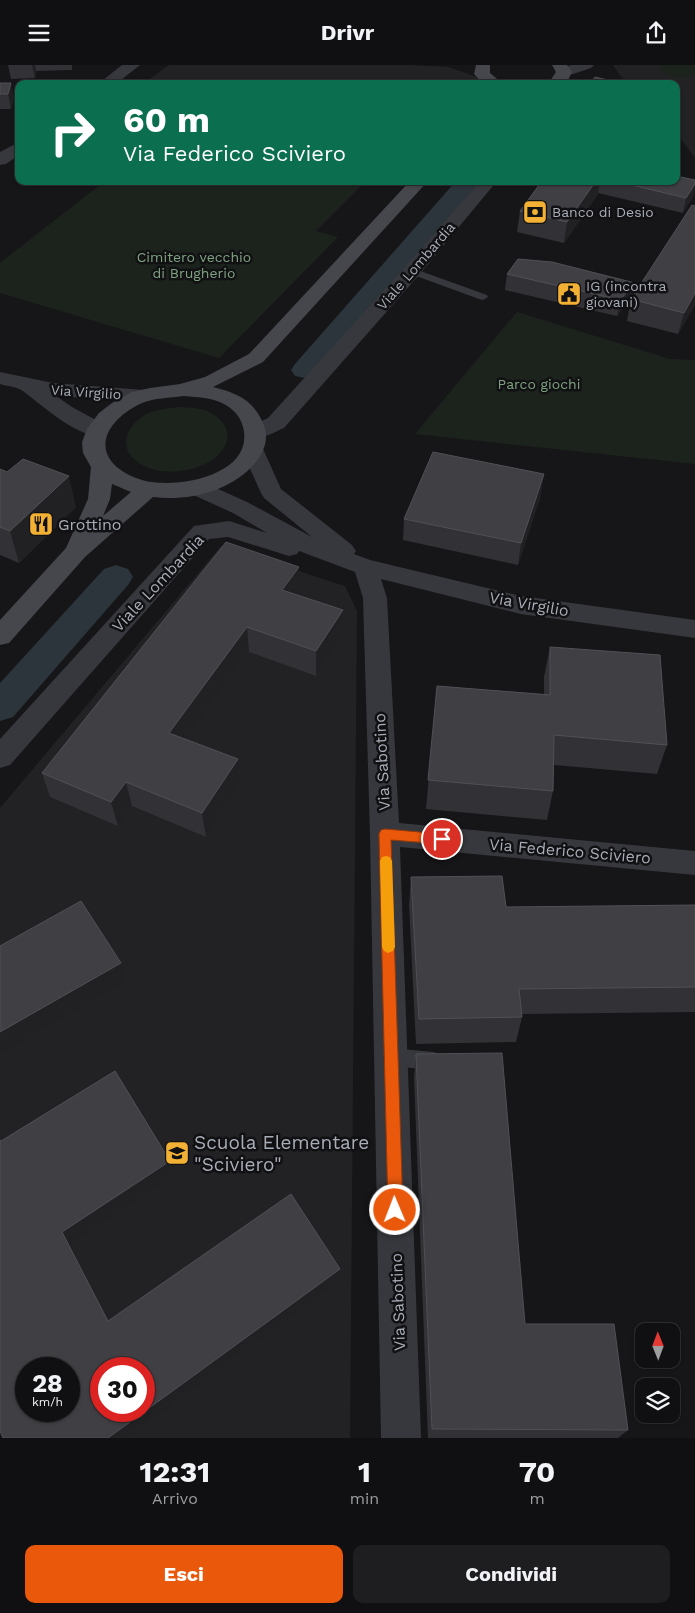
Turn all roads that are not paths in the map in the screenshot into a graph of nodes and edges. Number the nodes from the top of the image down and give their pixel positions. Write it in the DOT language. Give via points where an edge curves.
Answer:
graph roads {
  1 [pos="132,65"];
  2 [pos="586,65"];
  3 [pos="480,66"];
  4 [pos="561,77"];
  5 [pos="111,80"];
  6 [pos="488,80"];
  7 [pos="15,150"];
  8 [pos="0,160"];
  9 [pos="416,185"];
  10 [pos="486,185"];
  11 [pos="412,271"];
  12 [pos="483,297"];
  13 [pos="256,358"];
  14 [pos="0,378"];
  15 [pos="28,387"];
  16 [pos="183,390"];
  17 [pos="248,392"];
  18 [pos="144,396"];
  19 [pos="97,430"];
  20 [pos="255,442"];
  21 [pos="102,467"];
  22 [pos="198,488"];
  23 [pos="149,489"];
  24 [pos="77,551"];
  25 [pos="365,567"];
  26 [pos="695,629"];
  27 [pos="0,636"];
  28 [pos="0,757"];
  29 [pos="385,834"];
  30 [pos="695,863"];
  31 [pos="391,1057"];
  32 [pos="448,1062"];
  33 [pos="401,1438"];
  1 -- 5 [label="street"];
  2 -- 4 [label="street"];
  3 -- 6 [label="main road"];
  7 -- 8 [label="street"];
  9 -- 13 [label="main road"];
  10 -- 11 [label="street, Viale Lombardia"];
  11 -- 12 [label="lane"];
  11 -- 20 [label="street, Viale Lombardia" via="276,423"];
  13 -- 16 [label="main road" via="212,381"];
  13 -- 17 [label="main road"];
  14 -- 15 [label="street, Via Virgilio"];
  15 -- 18 [label="street, Via Virgilio" via="84,394"];
  15 -- 19 [label="street, Via Virgilio"];
  16 -- 17 [label="main road" via="229,398"];
  16 -- 18 [label="main road"];
  17 -- 20 [label="main road"];
  18 -- 19 [label="main road" via="115,410"];
  19 -- 21 [label="main road" via="95,455"];
  20 -- 22 [label="main road" via="241,466 222,479"];
  20 -- 25 [label="street, Via Virgilio" via="272,493"];
  21 -- 23 [label="main road" via="130,485"];
  21 -- 24 [label="main road" via="99,499"];
  22 -- 23 [label="main road"];
  22 -- 25 [label="street, Via Virgilio" via="314,549"];
  23 -- 24 [label="main road"];
  24 -- 27 [label="main road"];
  25 -- 26 [label="street, Via Virgilio" via="521,605"];
  25 -- 28 [label="street, Viale Lombardia" via="325,560 229,529 202,532"];
  25 -- 29 [label="street, Via Sabotino" via="375,598"];
  29 -- 30 [label="street, Via Federico Sciviero"];
  29 -- 31 [label="street, Via Sabotino"];
  31 -- 32 [label="lane"];
  31 -- 33 [label="street, Via Sabotino"];
}
